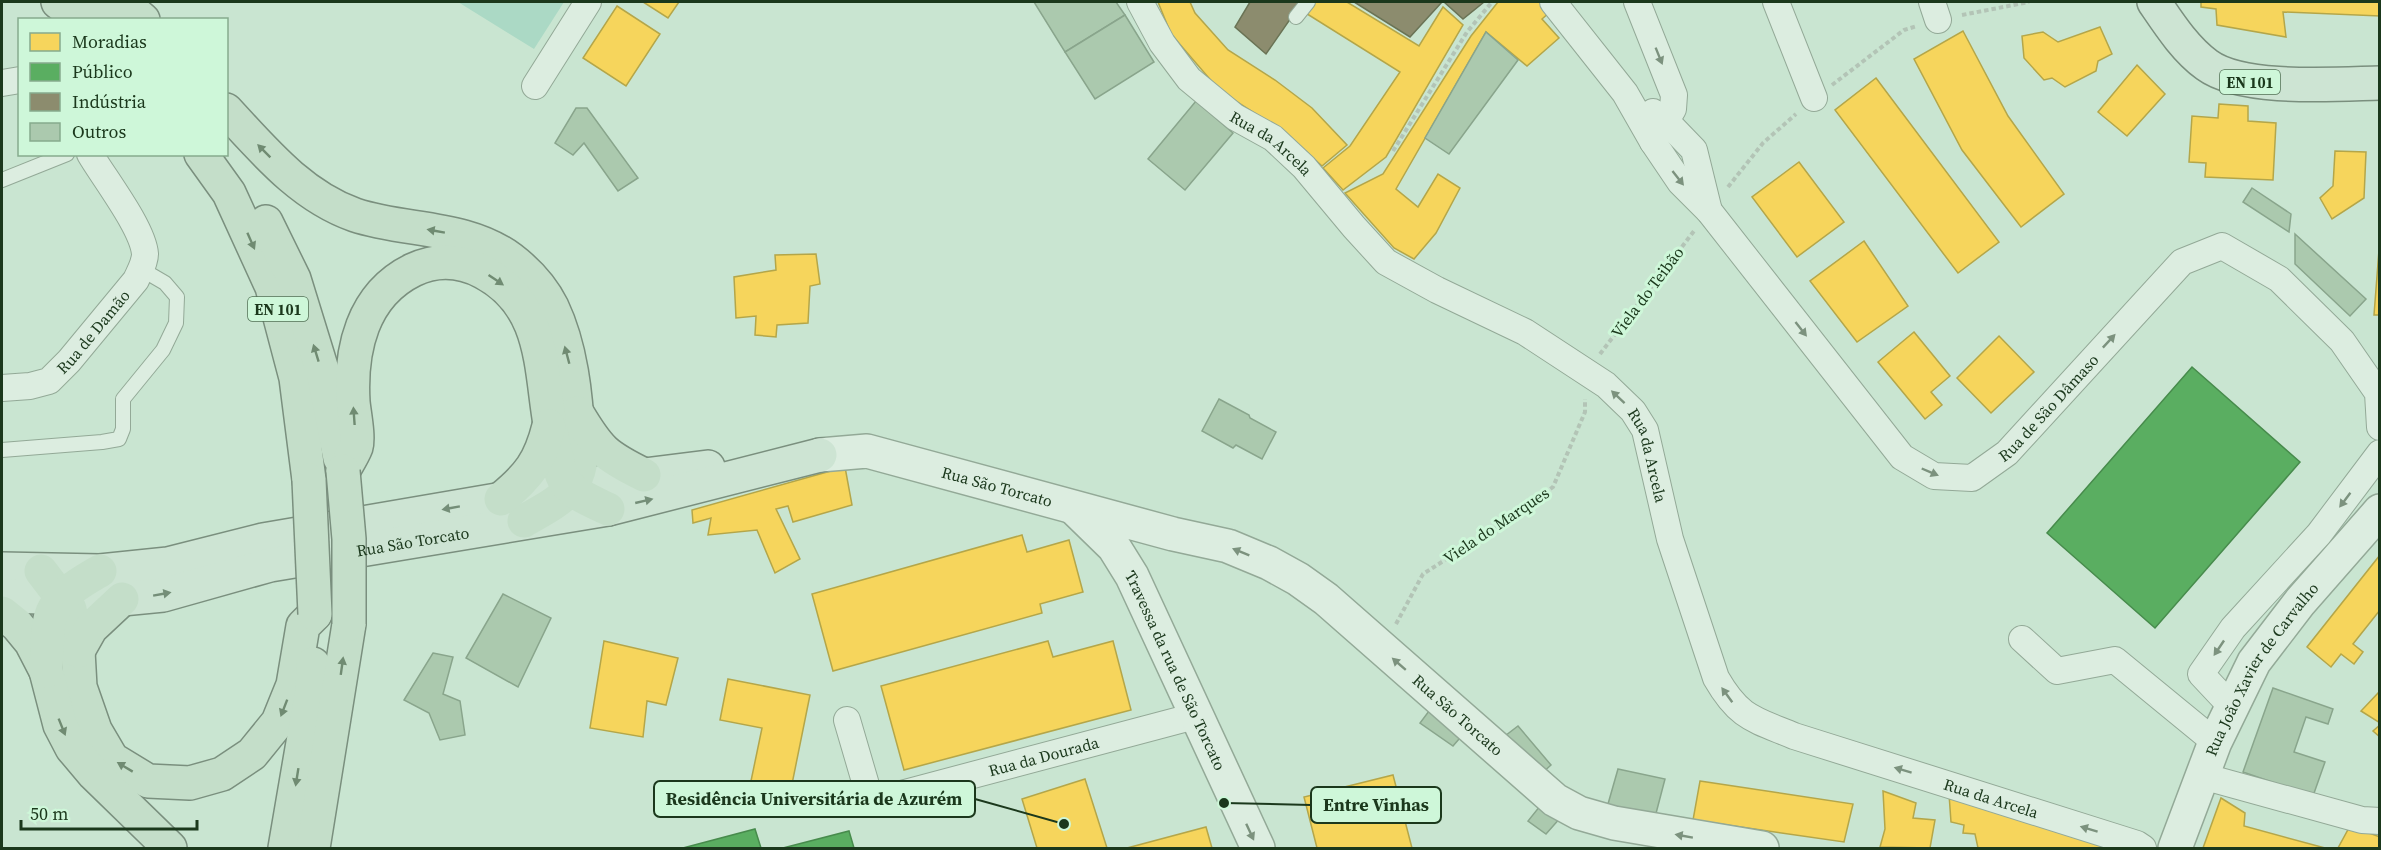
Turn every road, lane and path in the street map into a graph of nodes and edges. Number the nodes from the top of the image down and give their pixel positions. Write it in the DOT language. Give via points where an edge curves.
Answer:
graph roads {
  1 [pos="58,2"];
  2 [pos="90,2"];
  3 [pos="122,2"];
  4 [pos="588,2"];
  5 [pos="1140,2"];
  6 [pos="1308,2"];
  7 [pos="1492,2"];
  8 [pos="1552,2"];
  9 [pos="1637,2"];
  10 [pos="1776,2"];
  11 [pos="2028,2"];
  12 [pos="2154,2"];
  13 [pos="1935,11"];
  14 [pos="1296,17"];
  15 [pos="79,18"];
  16 [pos="109,18"];
  17 [pos="141,18"];
  18 [pos="18,80"];
  19 [pos="2,83"];
  20 [pos="2379,83"];
  21 [pos="535,86"];
  22 [pos="1625,93"];
  23 [pos="1814,98"];
  24 [pos="228,112"];
  25 [pos="1665,120"];
  26 [pos="1653,142"];
  27 [pos="1393,152"];
  28 [pos="62,156"];
  29 [pos="91,156"];
  30 [pos="202,156"];
  31 [pos="228,156"];
  32 [pos="2,180"];
  33 [pos="1709,211"];
  34 [pos="141,269"];
  35 [pos="1586,373"];
  36 [pos="2,388"];
  37 [pos="563,419"];
  38 [pos="2379,427"];
  39 [pos="2,450"];
  40 [pos="2379,453"];
  41 [pos="820,454"];
  42 [pos="343,471"];
  43 [pos="644,475"];
  44 [pos="571,488"];
  45 [pos="501,499"];
  46 [pos="1073,506"];
  47 [pos="608,509"];
  48 [pos="2379,511"];
  49 [pos="524,522"];
  50 [pos="1173,534"];
  51 [pos="2,569"];
  52 [pos="41,571"];
  53 [pos="100,571"];
  54 [pos="1132,576"];
  55 [pos="2,596"];
  56 [pos="62,597"];
  57 [pos="122,599"];
  58 [pos="2,613"];
  59 [pos="315,614"];
  60 [pos="1392,632"];
  61 [pos="2022,639"];
  62 [pos="78,651"];
  63 [pos="46,671"];
  64 [pos="2232,707"];
  65 [pos="1195,716"];
  66 [pos="847,720"];
  67 [pos="2214,742"];
  68 [pos="2202,776"];
  69 [pos="2379,821"];
  70 [pos="170,849"];
  71 [pos="285,849"];
  72 [pos="313,849"];
  73 [pos="1258,849"];
  74 [pos="1762,849"];
  75 [pos="2143,849"];
  76 [pos="2175,849"];
  1 -- 15 [label="highway"];
  2 -- 16 [label="highway"];
  3 -- 17 [label="highway"];
  4 -- 21 [label="street"];
  5 -- 35 [label="street, Rua da Arcela" via="1162,43 1189,79 1235,117 1273,138 1304,167 1386,262 1525,332"];
  6 -- 14 [label="lane"];
  7 -- 27 [label="path" via="1467,32"];
  8 -- 22 [label="street, Rua de São Dâmaso"];
  9 -- 25 [label="street, one-way" via="1674,95 1673,109"];
  10 -- 23 [label="street"];
  11 -- 13 [label="path, Viela do Teibão"];
  12 -- 20 [label="main road, EN 101" via="2171,28 2208,66 2248,82"];
  13 -- 23 [label="path, Viela do Teibão"];
  18 -- 19 [label="street"];
  22 -- 25 [label="street, Rua de São Dâmaso"];
  22 -- 26 [label="street, Rua de São Dâmaso"];
  23 -- 33 [label="path, Viela do Teibão" via="1763,143"];
  37 -- 24 [label="highway, one-way" via="570,366 558,323 542,290 521,267 480,243 445,232 371,219 322,200 283,170"];
  25 -- 26 [label="street"];
  25 -- 33 [label="street, Rua de São Dâmaso" via="1694,150"];
  26 -- 33 [label="street, Rua de São Dâmaso, one-way" via="1680,182"];
  28 -- 32 [label="lane"];
  29 -- 34 [label="street" via="139,234 145,255"];
  30 -- 59 [label="highway, EN 101, one-way, bridge" via="230,193 272,287 296,378 309,480"];
  42 -- 31 [label="highway, EN 101, one-way" via="322,374 294,279 246,181"];
  33 -- 35 [label="path, Viela do Teibão"];
  33 -- 38 [label="street, Rua de São Dâmaso, one-way" via="1902,457 1934,476 1972,478 2007,453 2182,262 2222,246 2279,279 2342,341 2378,393"];
  34 -- 36 [label="street, Rua de Damão" via="136,280 48,381"];
  34 -- 39 [label="lane" via="165,283 177,297 176,323 163,350 123,399 123,429 118,439"];
  35 -- 60 [label="path, Viela do Marques" via="1585,412 1553,487 1423,574"];
  75 -- 35 [label="street, Rua da Arcela, one-way" via="1794,736 1746,716 1727,698 1701,639 1670,539 1645,430 1633,411"];
  42 -- 37 [label="highway, one-way" via="356,446 351,378 359,332 390,283 435,262 464,264 479,270 508,289 522,305"];
  37 -- 43 [label="highway" via="603,452"];
  37 -- 44 [label="highway" via="580,468"];
  37 -- 45 [label="highway" via="536,464"];
  40 -- 64 [label="street, one-way" via="2319,534 2233,628 2201,674"];
  41 -- 43 [label="main road, Rua São Torcato"];
  41 -- 46 [label="street, Rua São Torcato" via="867,451"];
  47 -- 41 [label="main road, Rua São Torcato, one-way"];
  72 -- 42 [label="highway, EN 101, one-way, bridge" via="349,624 349,539"];
  43 -- 44 [label="main road, Rua São Torcato"];
  44 -- 45 [label="main road, Rua São Torcato"];
  44 -- 47 [label="highway"];
  44 -- 49 [label="highway"];
  45 -- 53 [label="main road, Rua São Torcato, one-way" via="263,540 168,564"];
  46 -- 50 [label="street, Rua São Torcato"];
  46 -- 54 [label="street, Travessa da rua de São Torcato" via="1114,547"];
  47 -- 49 [label="main road, Rua São Torcato"];
  48 -- 64 [label="street, Rua João Xavier de Carvalho" via="2254,662"];
  57 -- 49 [label="main road, Rua São Torcato, one-way" via="163,595 270,565"];
  50 -- 54 [label="street" via="1155,541 1138,560"];
  74 -- 50 [label="street, Rua São Torcato, one-way" via="1579,813 1555,800 1326,599 1298,579 1228,546"];
  51 -- 52 [label="main road, Rua São Torcato"];
  52 -- 53 [label="main road, Rua São Torcato"];
  52 -- 56 [label="highway"];
  53 -- 56 [label="highway"];
  54 -- 65 [label="street, Travessa da rua de São Torcato"];
  55 -- 56 [label="main road, Rua São Torcato"];
  56 -- 57 [label="main road, Rua São Torcato"];
  56 -- 62 [label="highway" via="70,609"];
  56 -- 63 [label="highway" via="50,617"];
  57 -- 62 [label="highway" via="91,628"];
  58 -- 63 [label="highway" via="31,642"];
  59 -- 62 [label="highway, one-way" via="303,626 293,685 278,722 252,754 222,774 190,783 148,781 112,759 95,730 80,687"];
  59 -- 71 [label="highway, EN 101, one-way" via="312,690"];
  61 -- 67 [label="street" via="2057,671 2115,660"];
  63 -- 70 [label="highway, one-way" via="60,725 72,748"];
  64 -- 67 [label="street, Rua João Xavier de Carvalho"];
  65 -- 66 [label="street, Rua da Dourada" via="871,802"];
  65 -- 73 [label="street, Travessa da rua de São Torcato, one-way"];
  67 -- 68 [label="street, Rua João Xavier de Carvalho"];
  68 -- 69 [label="street" via="2362,820"];
  68 -- 76 [label="street, Rua João Xavier de Carvalho"];
}
